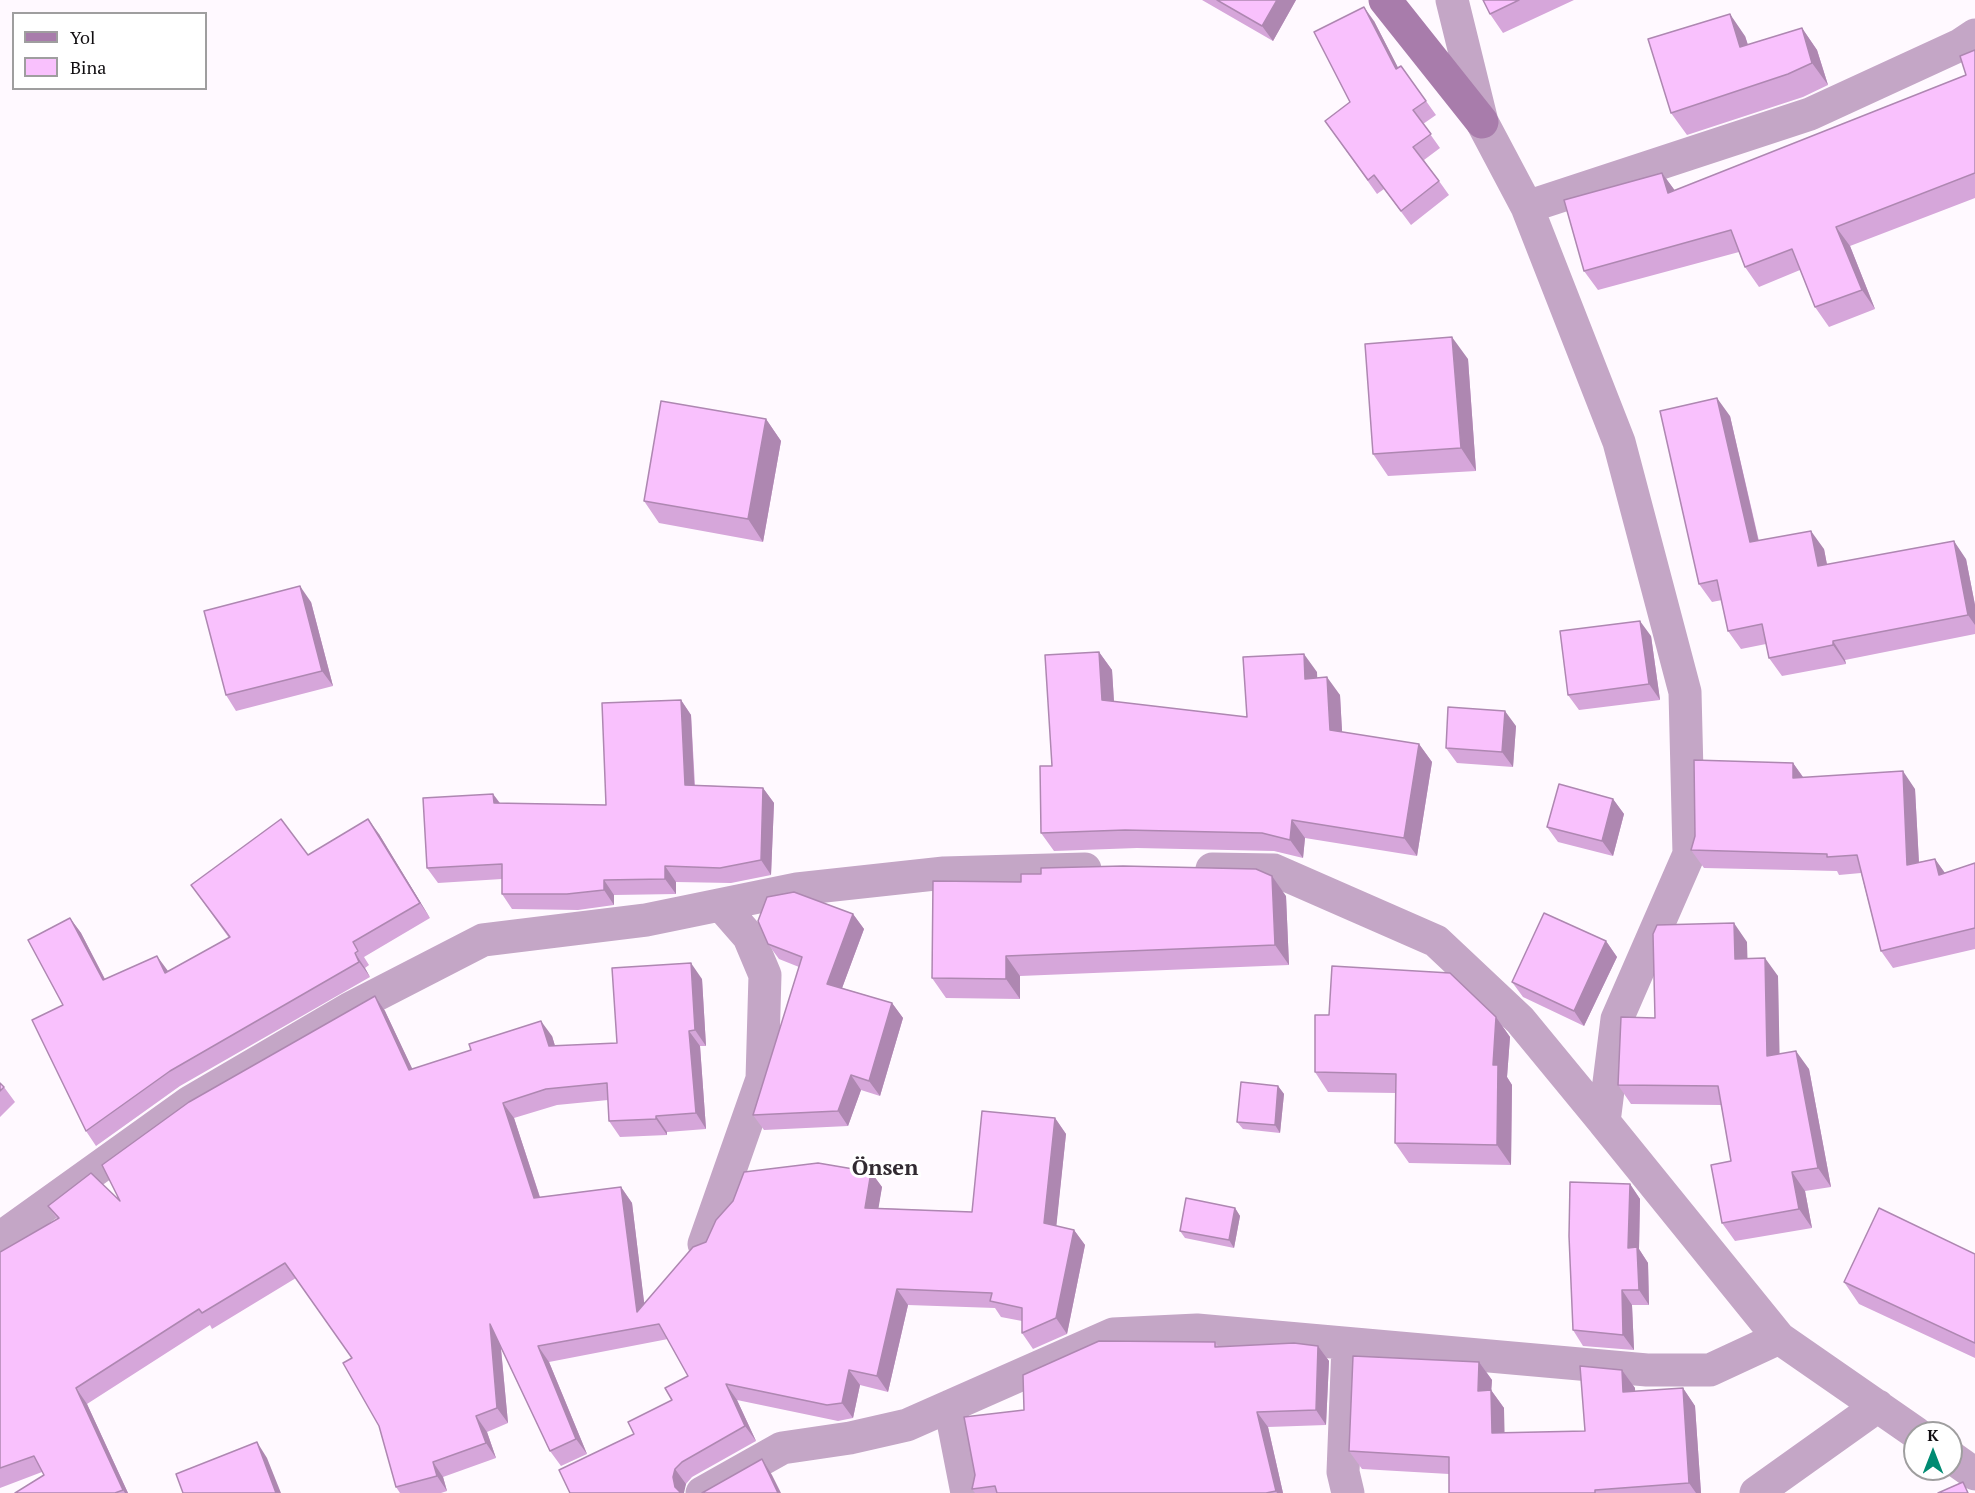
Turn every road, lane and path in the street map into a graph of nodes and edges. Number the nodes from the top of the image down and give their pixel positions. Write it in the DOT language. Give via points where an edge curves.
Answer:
graph roads {
  1 [pos="1385,0"];
  2 [pos="1452,0"];
  3 [pos="1975,35"];
  4 [pos="1482,122"];
  5 [pos="1527,207"];
  6 [pos="1114,868"];
  7 [pos="1182,868"];
  8 [pos="721,905"];
  9 [pos="1604,1122"];
  10 [pos="0,1238"];
  11 [pos="704,1244"];
  12 [pos="1779,1338"];
  13 [pos="1348,1345"];
  14 [pos="950,1406"];
  15 [pos="1878,1406"];
  16 [pos="1903,1423"];
  17 [pos="702,1493"];
  18 [pos="967,1493"];
  19 [pos="1348,1493"];
  20 [pos="1756,1493"];
  1 -- 4 [label="street"];
  2 -- 4 [label="street"];
  3 -- 5 [label="street" via="1809,114"];
  4 -- 5 [label="street"];
  5 -- 9 [label="street" via="1619,442 1685,692 1689,854 1617,1019"];
  6 -- 8 [label="street" via="944,873 797,889"];
  7 -- 9 [label="street" via="1274,870 1436,941 1520,1020"];
  8 -- 10 [label="street" via="646,920 483,940 350,1009 190,1102"];
  8 -- 11 [label="street" via="750,937 765,975 762,1079"];
  9 -- 12 [label="street"];
  12 -- 13 [label="street" via="1710,1370 1647,1370"];
  12 -- 15 [label="street"];
  13 -- 14 [label="street" via="1197,1330 1113,1334"];
  13 -- 19 [label="street" via="1343,1472"];
  14 -- 17 [label="street" via="907,1425 782,1448"];
  14 -- 18 [label="street"];
  15 -- 16 [label="street"];
  15 -- 20 [label="street"];
}
